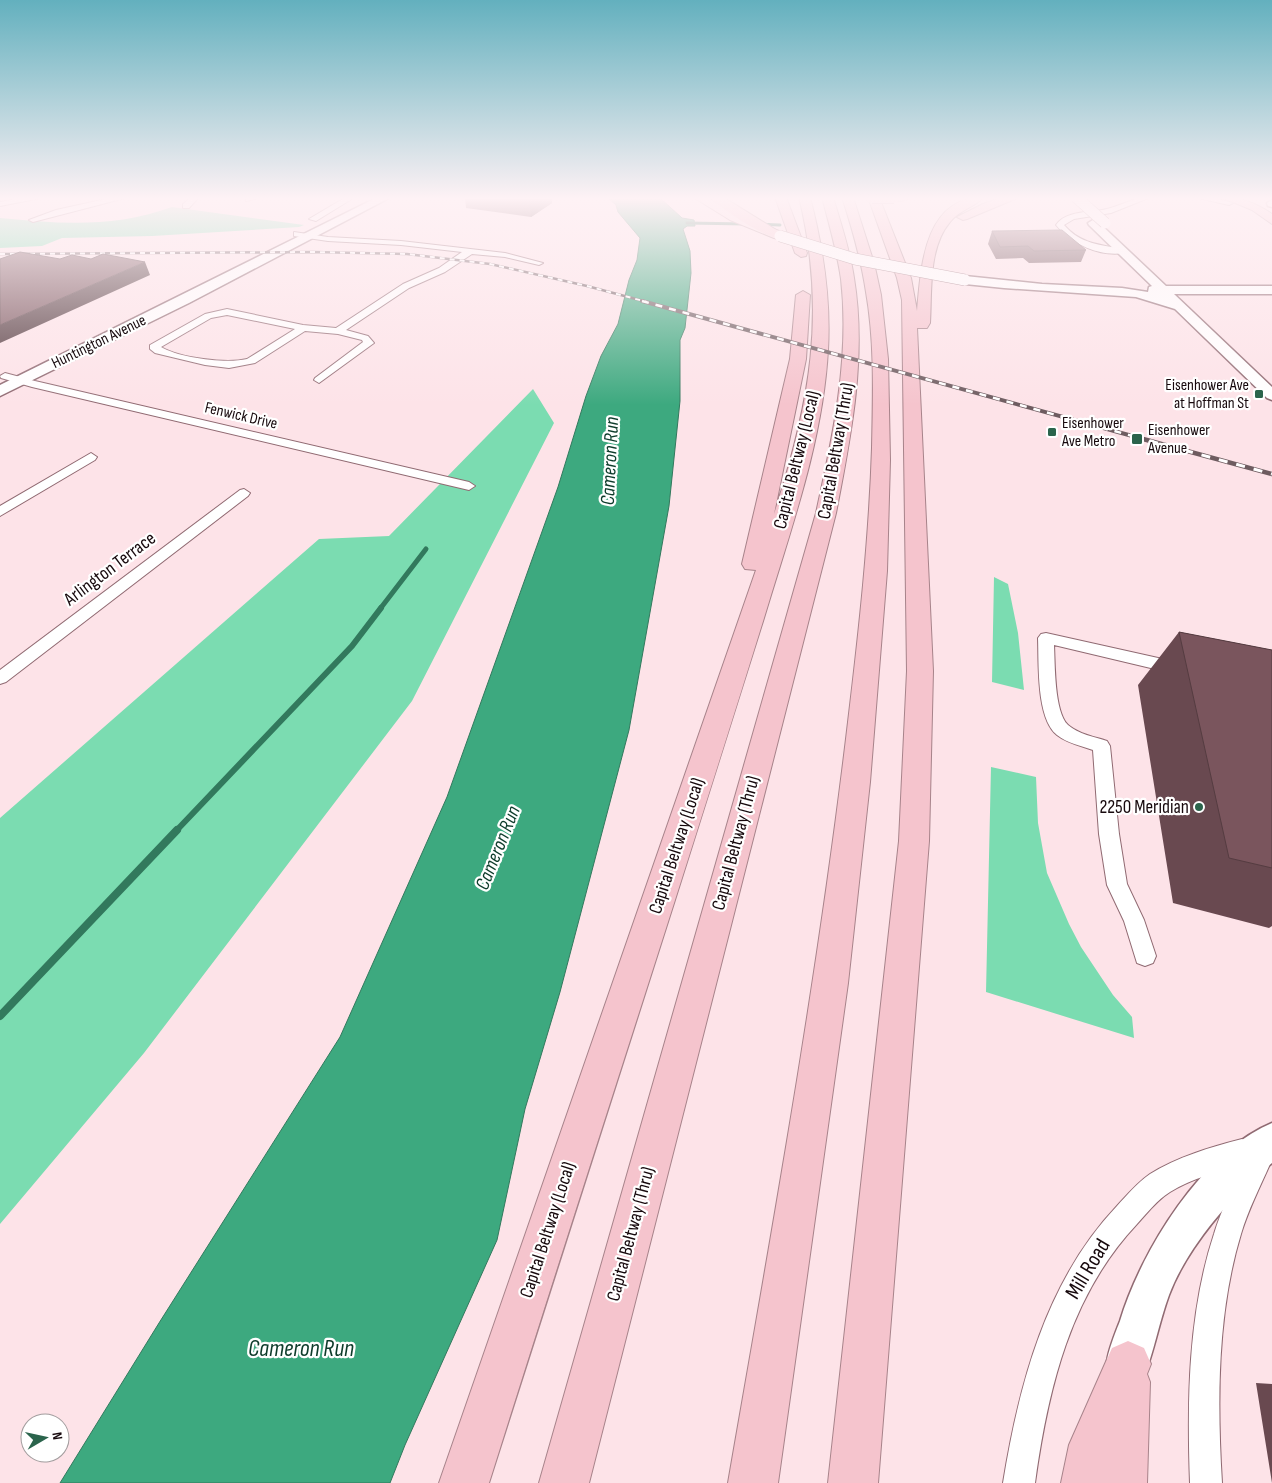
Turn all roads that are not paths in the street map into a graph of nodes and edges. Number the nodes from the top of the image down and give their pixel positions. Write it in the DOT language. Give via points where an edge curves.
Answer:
graph roads {
  1 [pos="236,266"];
  2 [pos="241,266"];
  3 [pos="448,266"];
  4 [pos="802,266"];
  5 [pos="817,266"];
  6 [pos="845,266"];
  7 [pos="869,266"];
  8 [pos="891,266"];
  9 [pos="899,266"];
  10 [pos="928,266"];
  11 [pos="1138,266"];
  12 [pos="1151,266"];
  13 [pos="1162,290"];
  14 [pos="1179,290"];
  15 [pos="1272,290"];
  16 [pos="1098,291"];
  17 [pos="1192,318"];
  18 [pos="303,328"];
  19 [pos="338,331"];
  20 [pos="911,338"];
  21 [pos="1265,369"];
  22 [pos="3,377"];
  23 [pos="21,380"];
  24 [pos="319,380"];
  25 [pos="0,391"];
  26 [pos="1272,395"];
  27 [pos="91,456"];
  28 [pos="469,486"];
  29 [pos="244,493"];
  30 [pos="0,512"];
  31 [pos="1197,673"];
  32 [pos="0,678"];
  33 [pos="730,684"];
  34 [pos="1145,956"];
  35 [pos="1269,1143"];
  36 [pos="1128,1364"];
  37 [pos="464,1483"];
  38 [pos="564,1483"];
  39 [pos="752,1483"];
  40 [pos="853,1483"];
  41 [pos="1019,1483"];
  42 [pos="1086,1483"];
  43 [pos="1122,1483"];
  44 [pos="1206,1483"];
  1 -- 22 [label="main road, Huntington Avenue"];
  2 -- 23 [label="main road, Huntington Avenue"];
  3 -- 19 [label="street" via="406,286"];
  4 -- 33 [label="highway" via="804,306 798,359 759,531"];
  5 -- 33 [label="highway, Capital Beltway (Local)" via="818,370 797,472"];
  6 -- 38 [label="highway, Capital Beltway (Thru)" via="852,316 852,355 844,431 826,513"];
  7 -- 39 [label="highway, Capital Beltway (Thru)" via="881,341 882,420 876,574 856,785 819,1065"];
  8 -- 16 [label="main road, bridge" via="1013,286"];
  9 -- 20 [label="highway" via="910,300"];
  10 -- 20 [label="highway" via="924,323"];
  11 -- 13 [label="main road"];
  12 -- 14 [label="main road"];
  13 -- 14 [label="main road"];
  13 -- 16 [label="main road"];
  13 -- 17 [label="main road"];
  14 -- 15 [label="main road"];
  14 -- 21 [label="main road"];
  16 -- 17 [label="main road" via="1157,298"];
  17 -- 26 [label="main road"];
  18 -- 18 [label="street" via="227,312 215,314 154,347 159,351 223,364 243,364"];
  18 -- 19 [label="street"];
  19 -- 24 [label="street" via="365,338 369,343"];
  20 -- 40 [label="highway" via="920,671 914,842"];
  22 -- 23 [label="street, Fenwick Drive"];
  23 -- 25 [label="main road, Huntington Avenue"];
  23 -- 28 [label="street, Fenwick Drive"];
  27 -- 30 [label="street"];
  29 -- 32 [label="street, Arlington Terrace"];
  31 -- 34 [label="street" via="1046,638 1052,715 1059,728 1100,746 1117,885 1134,920"];
  33 -- 37 [label="highway, Capital Beltway (Local)"];
  35 -- 36 [label="main road" via="1230,1175 1202,1205 1179,1239 1158,1275 1140,1318"];
  35 -- 41 [label="street, Mill Road" via="1214,1160 1159,1183 1120,1220 1092,1256 1066,1306 1044,1366 1027,1427"];
  35 -- 44 [label="street" via="1240,1200 1224,1244 1214,1296 1205,1376"];
  36 -- 42 [label="highway" via="1093,1445"];
  36 -- 43 [label="highway"];
}
